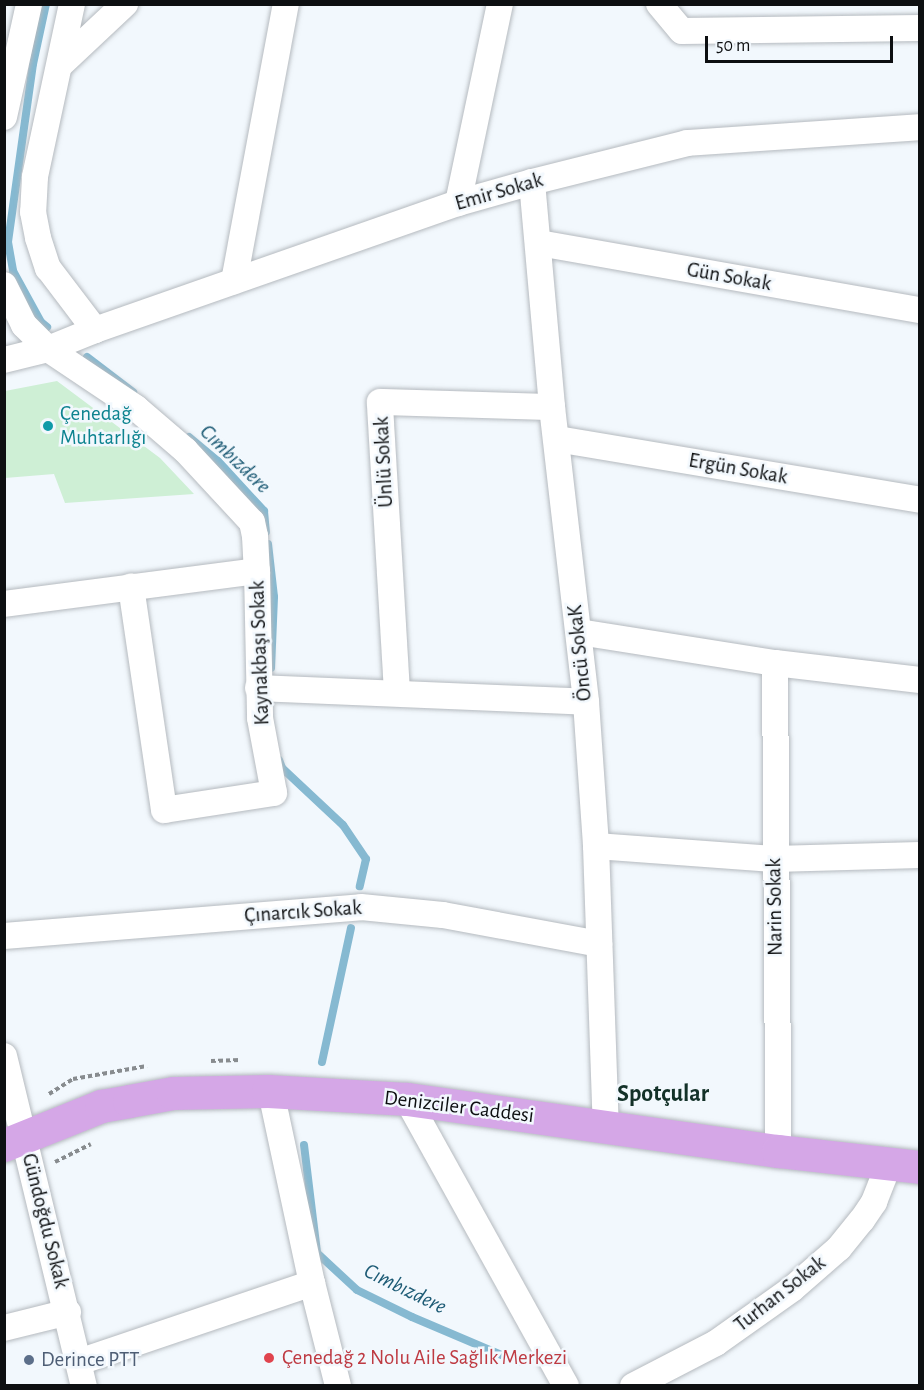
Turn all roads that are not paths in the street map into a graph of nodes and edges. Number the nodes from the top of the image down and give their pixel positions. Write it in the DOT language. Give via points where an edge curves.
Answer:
graph roads {
  1 [pos="29,4"];
  2 [pos="72,4"];
  3 [pos="125,4"];
  4 [pos="286,4"];
  5 [pos="500,4"];
  6 [pos="659,4"];
  7 [pos="920,28"];
  8 [pos="60,64"];
  9 [pos="4,117"];
  10 [pos="920,127"];
  11 [pos="532,182"];
  12 [pos="458,203"];
  13 [pos="539,243"];
  14 [pos="234,281"];
  15 [pos="4,285"];
  16 [pos="920,310"];
  17 [pos="95,330"];
  18 [pos="48,350"];
  19 [pos="4,360"];
  20 [pos="552,407"];
  21 [pos="557,439"];
  22 [pos="920,500"];
  23 [pos="257,571"];
  24 [pos="131,586"];
  25 [pos="4,604"];
  26 [pos="579,632"];
  27 [pos="775,663"];
  28 [pos="920,680"];
  29 [pos="258,688"];
  30 [pos="397,692"];
  31 [pos="586,702"];
  32 [pos="596,846"];
  33 [pos="920,855"];
  34 [pos="774,859"];
  35 [pos="4,936"];
  36 [pos="599,944"];
  37 [pos="4,1056"];
  38 [pos="271,1092"];
  39 [pos="408,1099"];
  40 [pos="606,1126"];
  41 [pos="14,1141"];
  42 [pos="778,1151"];
  43 [pos="911,1169"];
  44 [pos="312,1283"];
  45 [pos="68,1312"];
  46 [pos="4,1328"];
  47 [pos="81,1374"];
  48 [pos="338,1386"];
  49 [pos="566,1386"];
  50 [pos="633,1386"];
  1 -- 9 [label="street"];
  2 -- 8 [label="street"];
  3 -- 8 [label="street"];
  4 -- 14 [label="street"];
  5 -- 12 [label="street"];
  6 -- 7 [label="street" via="682,31"];
  8 -- 17 [label="street" via="35,177 33,212 48,268"];
  10 -- 11 [label="street, Emir Sokak" via="687,143"];
  11 -- 12 [label="street, Emir Sokak"];
  11 -- 13 [label="street, Öncü SokaK"];
  12 -- 14 [label="street, Emir Sokak"];
  13 -- 16 [label="street, Gün Sokak"];
  13 -- 20 [label="street, Öncü SokaK"];
  14 -- 17 [label="street, Emir Sokak"];
  15 -- 18 [label="street, Kaynakbaşı Sokak" via="24,325"];
  17 -- 18 [label="street, Emir Sokak"];
  18 -- 19 [label="street, Emir Sokak"];
  18 -- 23 [label="street, Kaynakbaşı Sokak" via="136,408 185,450 240,507 252,522"];
  20 -- 21 [label="street, Öncü SokaK"];
  20 -- 30 [label="street, Ünlü Sokak" via="380,402"];
  21 -- 22 [label="street, Ergün Sokak"];
  21 -- 26 [label="street, Öncü SokaK"];
  23 -- 24 [label="street"];
  23 -- 29 [label="street, Kaynakbaşı Sokak"];
  24 -- 25 [label="street"];
  24 -- 29 [label="street, Kaynakbaşı Sokak" via="164,810 274,793"];
  26 -- 27 [label="street"];
  26 -- 31 [label="street, Öncü SokaK"];
  27 -- 28 [label="street"];
  27 -- 34 [label="street, Narin Sokak"];
  29 -- 30 [label="street"];
  30 -- 31 [label="street"];
  31 -- 32 [label="street, Öncü SokaK"];
  32 -- 34 [label="street"];
  32 -- 36 [label="street, Öncü SokaK"];
  33 -- 34 [label="street"];
  34 -- 42 [label="street, Narin Sokak"];
  35 -- 36 [label="street, Çınarcık Sokak" via="361,907 443,915"];
  36 -- 40 [label="street, Öncü SokaK"];
  37 -- 41 [label="street, Gündoğdu Sokak"];
  38 -- 39 [label="main road, Denizciler Caddesi"];
  38 -- 41 [label="main road, Denizciler Caddesi" via="173,1093 100,1106"];
  38 -- 44 [label="street"];
  39 -- 40 [label="main road, Denizciler Caddesi"];
  39 -- 49 [label="street"];
  40 -- 42 [label="main road, Denizciler Caddesi"];
  41 -- 45 [label="street, Gündoğdu Sokak"];
  42 -- 43 [label="main road, Denizciler Caddesi"];
  43 -- 50 [label="street, Turhan Sokak" via="874,1202 839,1248 792,1289 716,1343"];
  44 -- 47 [label="street"];
  44 -- 48 [label="street"];
  45 -- 46 [label="street"];
  45 -- 47 [label="street, Gündoğdu Sokak"];
}
